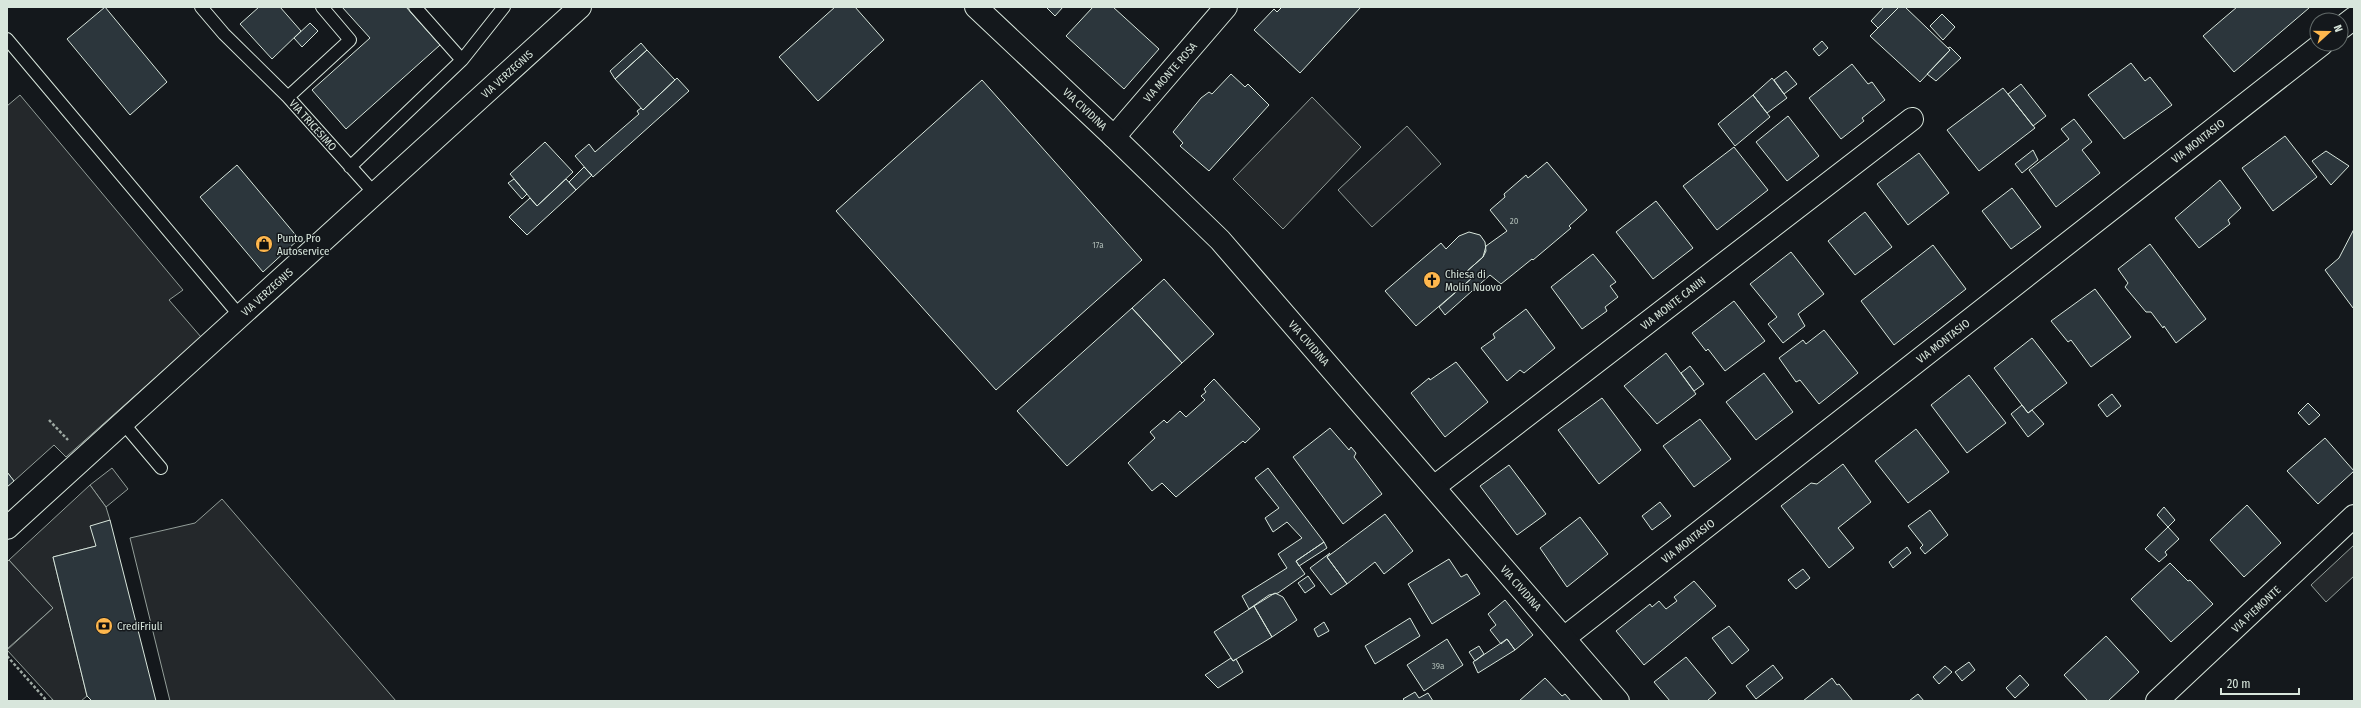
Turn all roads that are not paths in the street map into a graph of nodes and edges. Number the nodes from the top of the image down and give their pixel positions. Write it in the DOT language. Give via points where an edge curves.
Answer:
graph roads {
  1 [pos="201,7"];
  2 [pos="322,7"];
  3 [pos="415,7"];
  4 [pos="504,7"];
  5 [pos="580,7"];
  6 [pos="976,7"];
  7 [pos="1226,7"];
  8 [pos="7,38"];
  9 [pos="2312,52"];
  10 [pos="462,60"];
  11 [pos="288,97"];
  12 [pos="1912,119"];
  13 [pos="1114,137"];
  14 [pos="350,167"];
  15 [pos="375,194"];
  16 [pos="240,316"];
  17 [pos="122,423"];
  18 [pos="161,468"];
  19 [pos="1434,487"];
  20 [pos="2354,516"];
  21 [pos="7,528"];
  22 [pos="1564,638"];
  23 [pos="1618,701"];
  24 [pos="2157,701"];
  1 -- 11 [label="lane" via="224,34"];
  2 -- 11 [label="lane, VIA TRICESIMO" via="350,40"];
  3 -- 10 [label="lane"];
  4 -- 10 [label="lane"];
  5 -- 15 [label="street, VIA VERZEGNIS"];
  6 -- 13 [label="street, VIA CIVIDINA"];
  7 -- 13 [label="street, VIA MONTE ROSA"];
  8 -- 16 [label="lane"];
  9 -- 22 [label="street, VIA MONTASIO"];
  10 -- 14 [label="lane"];
  11 -- 14 [label="lane, VIA TRICESIMO"];
  12 -- 19 [label="street, VIA MONTE CANIN"];
  13 -- 19 [label="street, VIA CIVIDINA" via="1220,240"];
  14 -- 15 [label="lane, VIA TRICESIMO"];
  15 -- 16 [label="street, VIA VERZEGNIS"];
  16 -- 17 [label="street, VIA VERZEGNIS"];
  17 -- 18 [label="lane"];
  17 -- 21 [label="street, VIA VERZEGNIS"];
  19 -- 22 [label="street, VIA CIVIDINA"];
  20 -- 24 [label="street, VIA PIEMONTE"];
  22 -- 23 [label="street, VIA CIVIDINA"];
}
